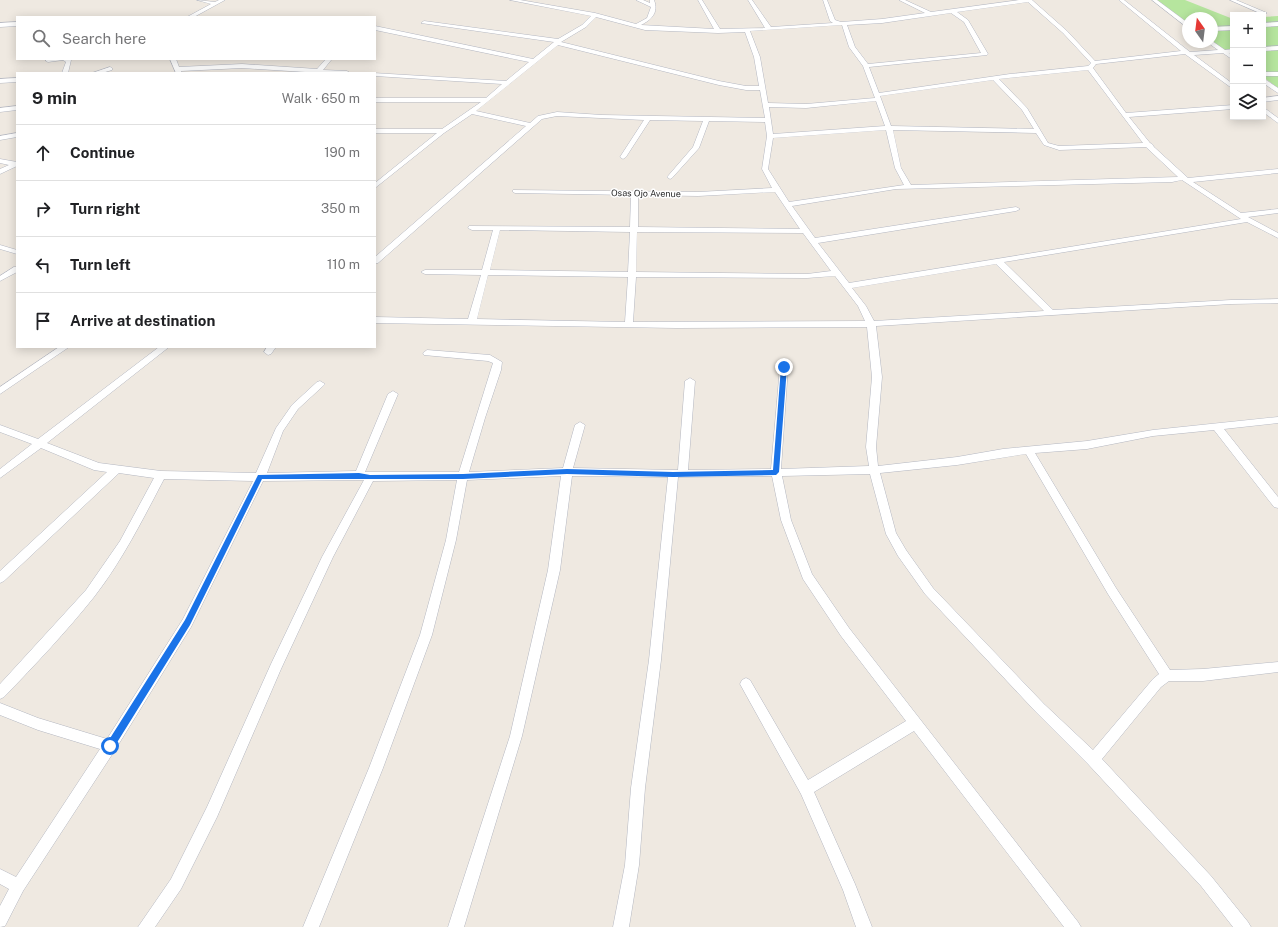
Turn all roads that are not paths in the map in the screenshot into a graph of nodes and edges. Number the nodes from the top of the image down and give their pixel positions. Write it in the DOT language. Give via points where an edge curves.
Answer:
graph roads {
  1 [pos="199,0"];
  2 [pos="223,0"];
  3 [pos="512,0"];
  4 [pos="638,0"];
  5 [pos="652,0"];
  6 [pos="700,0"];
  7 [pos="750,0"];
  8 [pos="825,0"];
  9 [pos="901,0"];
  10 [pos="994,0"];
  11 [pos="1029,0"];
  12 [pos="1121,0"];
  13 [pos="1154,0"];
  14 [pos="1232,0"];
  15 [pos="528,1"];
  16 [pos="215,4"];
  17 [pos="1004,4"];
  18 [pos="654,6"];
  19 [pos="952,11"];
  20 [pos="1262,12"];
  21 [pos="929,13"];
  22 [pos="595,15"];
  23 [pos="192,16"];
  24 [pos="1182,21"];
  25 [pos="424,23"];
  26 [pos="16,24"];
  27 [pos="842,24"];
  28 [pos="1278,24"];
  29 [pos="0,25"];
  30 [pos="1266,25"];
  31 [pos="636,26"];
  32 [pos="376,28"];
  33 [pos="1230,28"];
  34 [pos="769,29"];
  35 [pos="1218,29"];
  36 [pos="747,30"];
  37 [pos="718,31"];
  38 [pos="558,42"];
  39 [pos="1218,48"];
  40 [pos="1278,48"];
  41 [pos="1266,49"];
  42 [pos="1230,51"];
  43 [pos="1224,52"];
  44 [pos="1188,53"];
  45 [pos="1230,56"];
  46 [pos="67,60"];
  47 [pos="173,60"];
  48 [pos="328,60"];
  49 [pos="534,61"];
  50 [pos="1092,65"];
  51 [pos="866,66"];
  52 [pos="110,68"];
  53 [pos="178,71"];
  54 [pos="319,71"];
  55 [pos="65,72"];
  56 [pos="98,72"];
  57 [pos="333,72"];
  58 [pos="376,74"];
  59 [pos="1266,74"];
  60 [pos="1278,74"];
  61 [pos="995,78"];
  62 [pos="16,80"];
  63 [pos="0,81"];
  64 [pos="1266,82"];
  65 [pos="509,83"];
  66 [pos="1230,85"];
  67 [pos="763,88"];
  68 [pos="1278,91"];
  69 [pos="877,97"];
  70 [pos="1278,98"];
  71 [pos="376,100"];
  72 [pos="488,100"];
  73 [pos="1266,100"];
  74 [pos="766,105"];
  75 [pos="16,108"];
  76 [pos="1230,108"];
  77 [pos="0,110"];
  78 [pos="472,112"];
  79 [pos="1266,112"];
  80 [pos="1126,115"];
  81 [pos="648,118"];
  82 [pos="707,118"];
  83 [pos="768,120"];
  84 [pos="1278,121"];
  85 [pos="531,125"];
  86 [pos="889,128"];
  87 [pos="376,131"];
  88 [pos="444,131"];
  89 [pos="1038,132"];
  90 [pos="16,135"];
  91 [pos="770,136"];
  92 [pos="0,138"];
  93 [pos="1150,145"];
  94 [pos="623,156"];
  95 [pos="0,161"];
  96 [pos="16,164"];
  97 [pos="16,164"];
  98 [pos="1278,171"];
  99 [pos="0,172"];
  100 [pos="670,177"];
  101 [pos="1186,179"];
  102 [pos="376,185"];
  103 [pos="908,186"];
  104 [pos="515,190"];
  105 [pos="778,190"];
  106 [pos="636,193"];
  107 [pos="788,204"];
  108 [pos="1016,209"];
  109 [pos="1278,211"];
  110 [pos="1244,217"];
  111 [pos="472,228"];
  112 [pos="497,229"];
  113 [pos="635,230"];
  114 [pos="805,231"];
  115 [pos="1278,236"];
  116 [pos="813,241"];
  117 [pos="0,247"];
  118 [pos="16,252"];
  119 [pos="376,259"];
  120 [pos="998,261"];
  121 [pos="16,270"];
  122 [pos="425,272"];
  123 [pos="485,273"];
  124 [pos="837,273"];
  125 [pos="632,275"];
  126 [pos="0,279"];
  127 [pos="848,286"];
  128 [pos="1278,301"];
  129 [pos="1051,313"];
  130 [pos="376,320"];
  131 [pos="472,321"];
  132 [pos="628,323"];
  133 [pos="870,324"];
  134 [pos="64,348"];
  135 [pos="164,348"];
  136 [pos="427,353"];
  137 [pos="784,367"];
  138 [pos="690,381"];
  139 [pos="320,384"];
  140 [pos="0,391"];
  141 [pos="393,394"];
  142 [pos="1278,420"];
  143 [pos="580,425"];
  144 [pos="1216,426"];
  145 [pos="0,428"];
  146 [pos="38,443"];
  147 [pos="1029,451"];
  148 [pos="117,469"];
  149 [pos="874,470"];
  150 [pos="567,472"];
  151 [pos="776,472"];
  152 [pos="0,474"];
  153 [pos="678,474"];
  154 [pos="161,475"];
  155 [pos="365,476"];
  156 [pos="463,476"];
  157 [pos="260,477"];
  158 [pos="1278,504"];
  159 [pos="0,578"];
  160 [pos="72,617"];
  161 [pos="32,658"];
  162 [pos="1278,667"];
  163 [pos="1166,676"];
  164 [pos="746,684"];
  165 [pos="0,693"];
  166 [pos="0,708"];
  167 [pos="914,723"];
  168 [pos="110,746"];
  169 [pos="1094,759"];
  170 [pos="806,789"];
  171 [pos="0,876"];
  172 [pos="18,886"];
  173 [pos="0,921"];
  174 [pos="0,925"];
  175 [pos="2,927"];
  176 [pos="146,927"];
  177 [pos="311,927"];
  178 [pos="456,927"];
  179 [pos="621,927"];
  180 [pos="864,927"];
  181 [pos="1073,927"];
  182 [pos="1243,927"];
  1 -- 16 [label="street"];
  2 -- 16 [label="street"];
  3 -- 15 [label="street"];
  4 -- 18 [label="street"];
  5 -- 18 [label="street"];
  6 -- 37 [label="street"];
  7 -- 34 [label="street"];
  8 -- 27 [label="street" via="833,22"];
  9 -- 21 [label="street"];
  10 -- 17 [label="street"];
  11 -- 17 [label="street"];
  11 -- 50 [label="street" via="1065,32"];
  12 -- 44 [label="street"];
  13 -- 24 [label="street"];
  14 -- 20 [label="street"];
  15 -- 22 [label="street"];
  16 -- 23 [label="street"];
  17 -- 19 [label="street"];
  18 -- 31 [label="street" via="649,19"];
  19 -- 21 [label="street"];
  19 -- 51 [label="street" via="966,21 985,54"];
  21 -- 27 [label="street"];
  22 -- 31 [label="street"];
  22 -- 38 [label="street" via="584,26"];
  25 -- 38 [label="street"];
  26 -- 29 [label="street"];
  27 -- 34 [label="street"];
  27 -- 51 [label="street" via="852,47"];
  28 -- 30 [label="street"];
  31 -- 37 [label="street" via="668,30"];
  32 -- 49 [label="street"];
  33 -- 35 [label="street"];
  34 -- 36 [label="street"];
  36 -- 37 [label="street"];
  36 -- 67 [label="street" via="757,57"];
  38 -- 49 [label="street"];
  38 -- 67 [label="street" via="720,83"];
  39 -- 43 [label="street"];
  40 -- 41 [label="street"];
  42 -- 43 [label="street"];
  43 -- 44 [label="street"];
  43 -- 45 [label="street"];
  44 -- 50 [label="street"];
  44 -- 66 [label="street"];
  46 -- 55 [label="street" via="69,61"];
  47 -- 53 [label="street"];
  48 -- 54 [label="street"];
  49 -- 65 [label="street"];
  50 -- 61 [label="street"];
  50 -- 80 [label="street"];
  51 -- 69 [label="street"];
  52 -- 56 [label="street"];
  53 -- 54 [label="street" via="242,66"];
  54 -- 57 [label="street"];
  58 -- 65 [label="street"];
  59 -- 60 [label="street"];
  61 -- 69 [label="street"];
  61 -- 89 [label="street" via="1025,109"];
  62 -- 63 [label="street"];
  64 -- 68 [label="street"];
  65 -- 72 [label="street"];
  67 -- 74 [label="street"];
  69 -- 74 [label="street" via="814,106"];
  69 -- 86 [label="street"];
  70 -- 73 [label="street"];
  71 -- 72 [label="street"];
  72 -- 78 [label="street"];
  74 -- 83 [label="street"];
  75 -- 77 [label="street"];
  76 -- 80 [label="street"];
  78 -- 85 [label="street"];
  78 -- 88 [label="street"];
  79 -- 84 [label="street"];
  80 -- 93 [label="street"];
  81 -- 82 [label="street"];
  81 -- 85 [label="street" via="557,114 540,117"];
  81 -- 94 [label="street"];
  82 -- 83 [label="street"];
  82 -- 100 [label="street" via="696,148"];
  83 -- 91 [label="street"];
  85 -- 119 [label="street"];
  86 -- 89 [label="street"];
  86 -- 91 [label="street"];
  86 -- 103 [label="street" via="898,168"];
  87 -- 88 [label="street"];
  88 -- 102 [label="street"];
  89 -- 93 [label="street" via="1046,144 1060,148"];
  90 -- 92 [label="street"];
  91 -- 105 [label="street" via="765,169"];
  93 -- 101 [label="street"];
  95 -- 96 [label="street"];
  97 -- 99 [label="street"];
  98 -- 101 [label="street"];
  101 -- 103 [label="street"];
  101 -- 110 [label="street" via="1215,202"];
  103 -- 107 [label="street"];
  104 -- 106 [label="street, Osas Ojo Avenue"];
  105 -- 106 [label="street, Osas Ojo Avenue" via="698,194"];
  105 -- 107 [label="street"];
  106 -- 113 [label="street"];
  107 -- 114 [label="street"];
  108 -- 116 [label="street"];
  109 -- 110 [label="street"];
  110 -- 115 [label="street"];
  110 -- 120 [label="street"];
  111 -- 112 [label="street"];
  112 -- 113 [label="street"];
  112 -- 123 [label="street"];
  113 -- 114 [label="street"];
  113 -- 125 [label="street"];
  114 -- 116 [label="street"];
  116 -- 124 [label="street"];
  117 -- 118 [label="street"];
  120 -- 127 [label="street"];
  120 -- 129 [label="street"];
  121 -- 126 [label="street"];
  122 -- 123 [label="street"];
  123 -- 125 [label="street"];
  123 -- 131 [label="street"];
  124 -- 125 [label="street" via="807,276"];
  124 -- 127 [label="street"];
  125 -- 132 [label="street"];
  127 -- 133 [label="street" via="862,306"];
  128 -- 129 [label="street"];
  129 -- 133 [label="street"];
  130 -- 131 [label="street"];
  131 -- 132 [label="street"];
  132 -- 133 [label="street"];
  133 -- 149 [label="street" via="877,377 871,447"];
  134 -- 140 [label="street"];
  135 -- 146 [label="street"];
  136 -- 156 [label="street" via="490,358 498,362"];
  137 -- 151 [label="street"];
  138 -- 153 [label="street"];
  139 -- 157 [label="street" via="295,407 279,430"];
  141 -- 155 [label="street"];
  142 -- 144 [label="street"];
  143 -- 150 [label="street"];
  144 -- 147 [label="street"];
  144 -- 158 [label="street"];
  145 -- 146 [label="street"];
  146 -- 148 [label="street" via="98,467"];
  146 -- 152 [label="street"];
  147 -- 149 [label="street"];
  147 -- 163 [label="street"];
  148 -- 154 [label="street"];
  148 -- 159 [label="street"];
  149 -- 151 [label="street"];
  149 -- 169 [label="street" via="891,534 929,591 1040,708"];
  150 -- 153 [label="street"];
  150 -- 156 [label="street"];
  150 -- 178 [label="street" via="554,570 516,736"];
  151 -- 153 [label="street"];
  151 -- 167 [label="street" via="786,520 807,576 845,632"];
  153 -- 179 [label="street" via="638,788 632,865"];
  154 -- 157 [label="street"];
  154 -- 161 [label="street" via="124,544 90,593"];
  155 -- 156 [label="street"];
  155 -- 157 [label="street"];
  155 -- 176 [label="street" via="275,668 212,812 176,884"];
  156 -- 177 [label="street" via="451,540 426,635 376,768"];
  157 -- 168 [label="street" via="187,623"];
  160 -- 161 [label="street"];
  161 -- 165 [label="street"];
  162 -- 163 [label="street"];
  163 -- 169 [label="street" via="1157,683"];
  164 -- 170 [label="street"];
  166 -- 168 [label="street" via="38,724"];
  167 -- 170 [label="street"];
  167 -- 181 [label="street"];
  168 -- 172 [label="street"];
  169 -- 182 [label="street" via="1206,881"];
  170 -- 180 [label="street"];
  171 -- 172 [label="street"];
  172 -- 173 [label="street"];
  174 -- 175 [label="street"];
}
